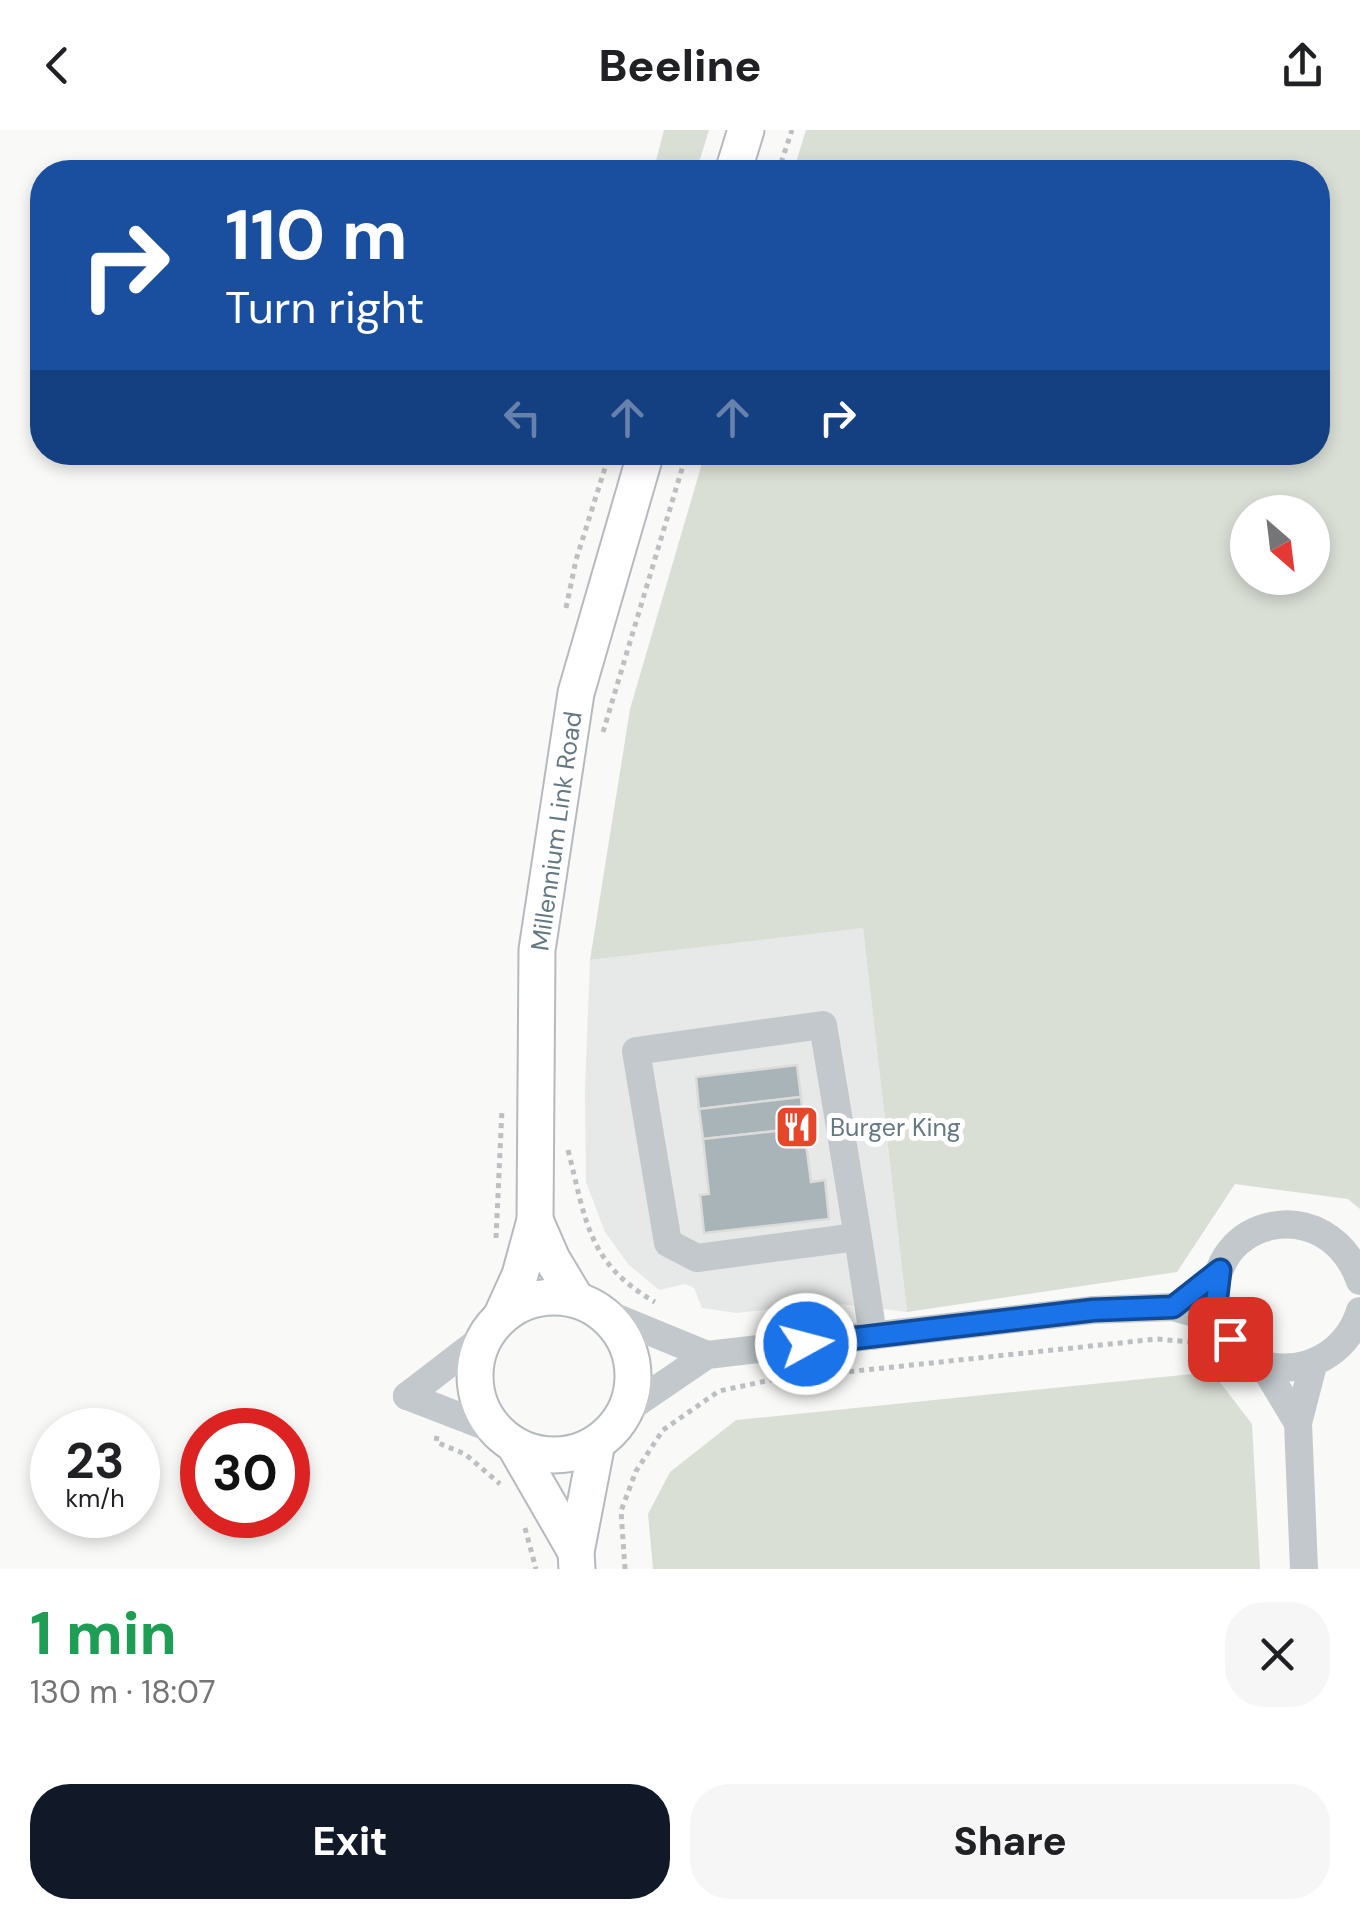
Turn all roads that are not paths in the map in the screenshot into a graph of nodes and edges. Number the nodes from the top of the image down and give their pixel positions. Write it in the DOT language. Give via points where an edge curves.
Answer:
graph roads {
  1 [pos="746,130"];
  2 [pos="737,160"];
  3 [pos="642,465"];
  4 [pos="535,1220"];
  5 [pos="857,1237"];
  6 [pos="1358,1268"];
  7 [pos="1220,1270"];
  8 [pos="588,1305"];
  9 [pos="1173,1307"];
  10 [pos="1360,1311"];
  11 [pos="1220,1320"];
  12 [pos="493,1326"];
  13 [pos="873,1336"];
  14 [pos="707,1355"];
  15 [pos="1263,1364"];
  16 [pos="1313,1365"];
  17 [pos="626,1411"];
  18 [pos="1298,1424"];
  19 [pos="505,1438"];
  20 [pos="597,1443"];
  21 [pos="577,1560"];
  22 [pos="1304,1569"];
  1 -- 2 [label="main road"];
  3 -- 4 [label="main road, Millennium Link Road" via="576,694 537,950"];
  4 -- 8 [label="main road, Millennium Link Road" via="552,1260"];
  4 -- 12 [label="main road, Millennium Link Road" via="520,1275"];
  5 -- 5 [label="street" via="697,1258 668,1243 636,1051 823,1025"];
  5 -- 13 [label="street"];
  6 -- 7 [label="street" via="1338,1242 1296,1224 1250,1234"];
  7 -- 9 [label="street"];
  7 -- 11 [label="street"];
  8 -- 12 [label="main road" via="549,1296 523,1302"];
  8 -- 14 [label="street"];
  8 -- 17 [label="main road" via="617,1326 628,1346 633,1368"];
  9 -- 11 [label="street"];
  9 -- 13 [label="street"];
  10 -- 16 [label="street" via="1345,1343"];
  11 -- 15 [label="street" via="1230,1339"];
  12 -- 19 [label="main road" via="476,1360 475,1385 482,1409"];
  12 -- 19 [label="street" via="407,1396"];
  13 -- 14 [label="street"];
  14 -- 17 [label="street"];
  15 -- 16 [label="street"];
  15 -- 18 [label="street"];
  16 -- 18 [label="street"];
  17 -- 20 [label="main road"];
  18 -- 22 [label="street"];
  19 -- 20 [label="main road" via="556,1456"];
  19 -- 21 [label="main road"];
  20 -- 21 [label="main road"];
}
